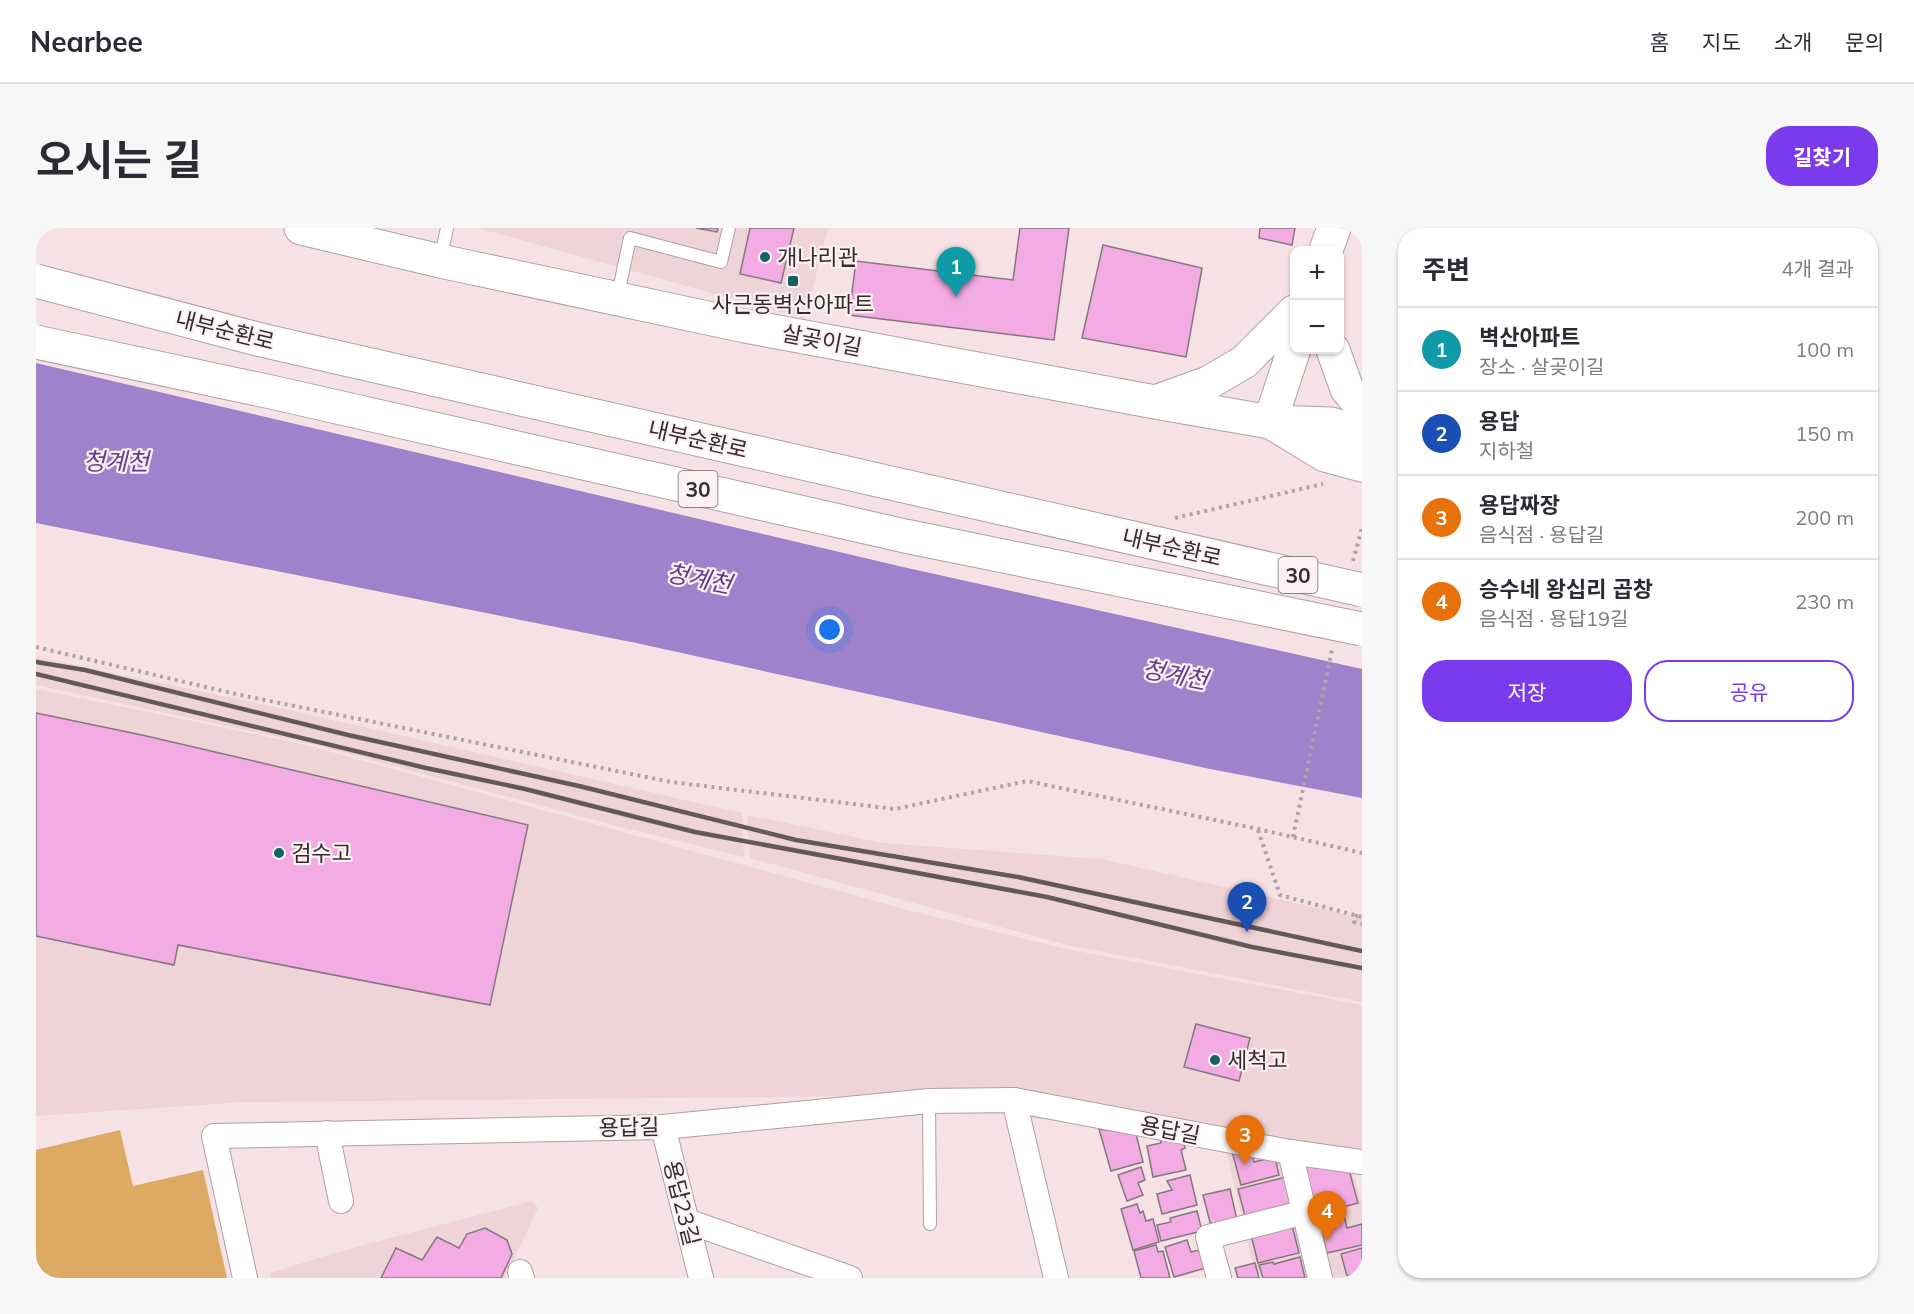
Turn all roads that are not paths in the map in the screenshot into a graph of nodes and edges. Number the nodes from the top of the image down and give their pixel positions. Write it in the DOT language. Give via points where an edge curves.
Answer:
graph roads {
  1 [pos="447,228"];
  2 [pos="729,228"];
  3 [pos="1334,228"];
  4 [pos="297,229"];
  5 [pos="1327,246"];
  6 [pos="440,261"];
  7 [pos="36,282"];
  8 [pos="617,299"];
  9 [pos="1290,316"];
  10 [pos="36,342"];
  11 [pos="1292,354"];
  12 [pos="1334,354"];
  13 [pos="1155,402"];
  14 [pos="1362,407"];
  15 [pos="1270,422"];
  16 [pos="1362,433"];
  17 [pos="1362,465"];
  18 [pos="1234,561"];
  19 [pos="1358,566"];
  20 [pos="1362,590"];
  21 [pos="1362,629"];
  22 [pos="1014,1100"];
  23 [pos="929,1101"];
  24 [pos="663,1127"];
  25 [pos="327,1133"];
  26 [pos="1290,1152"];
  27 [pos="1362,1162"];
  28 [pos="341,1201"];
  29 [pos="1305,1212"];
  30 [pos="687,1221"];
  31 [pos="930,1224"];
  32 [pos="829,1274"];
  33 [pos="245,1278"];
  34 [pos="701,1278"];
  35 [pos="850,1278"];
  36 [pos="1056,1278"];
  37 [pos="1219,1278"];
  38 [pos="1320,1278"];
  1 -- 6 [label="lane"];
  2 -- 8 [label="lane" via="721,262 630,238"];
  3 -- 5 [label="main road"];
  4 -- 6 [label="main road, 살곶이길"];
  6 -- 8 [label="main road, 살곶이길"];
  7 -- 18 [label="main road, 내부순환로 / 30, bridge" via="261,340"];
  8 -- 13 [label="main road, 살곶이길"];
  9 -- 13 [label="main road" via="1244,362 1208,383"];
  10 -- 21 [label="main road, 내부순환로 / 30, bridge" via="905,536"];
  11 -- 15 [label="main road"];
  12 -- 14 [label="main road" via="1347,389"];
  13 -- 15 [label="main road, 살곶이길"];
  15 -- 16 [label="main road, 살곶이길" via="1331,424"];
  15 -- 17 [label="main road, 살곶이길" via="1325,454"];
  18 -- 19 [label="main road, bridge"];
  18 -- 20 [label="main road, 내부순환로 / 30, bridge"];
  22 -- 23 [label="street, 용답길"];
  22 -- 26 [label="street, 용답길"];
  22 -- 36 [label="street"];
  23 -- 24 [label="street, 용답길"];
  23 -- 31 [label="lane"];
  24 -- 25 [label="street, 용답길"];
  24 -- 30 [label="street, 용답23길"];
  25 -- 28 [label="street"];
  25 -- 33 [label="street, 용답길" via="214,1136"];
  26 -- 27 [label="street, 용답길"];
  26 -- 29 [label="street"];
  29 -- 37 [label="street" via="1208,1237"];
  29 -- 38 [label="street"];
  30 -- 32 [label="street"];
  30 -- 34 [label="street, 용답23길"];
  32 -- 35 [label="street"];
}
